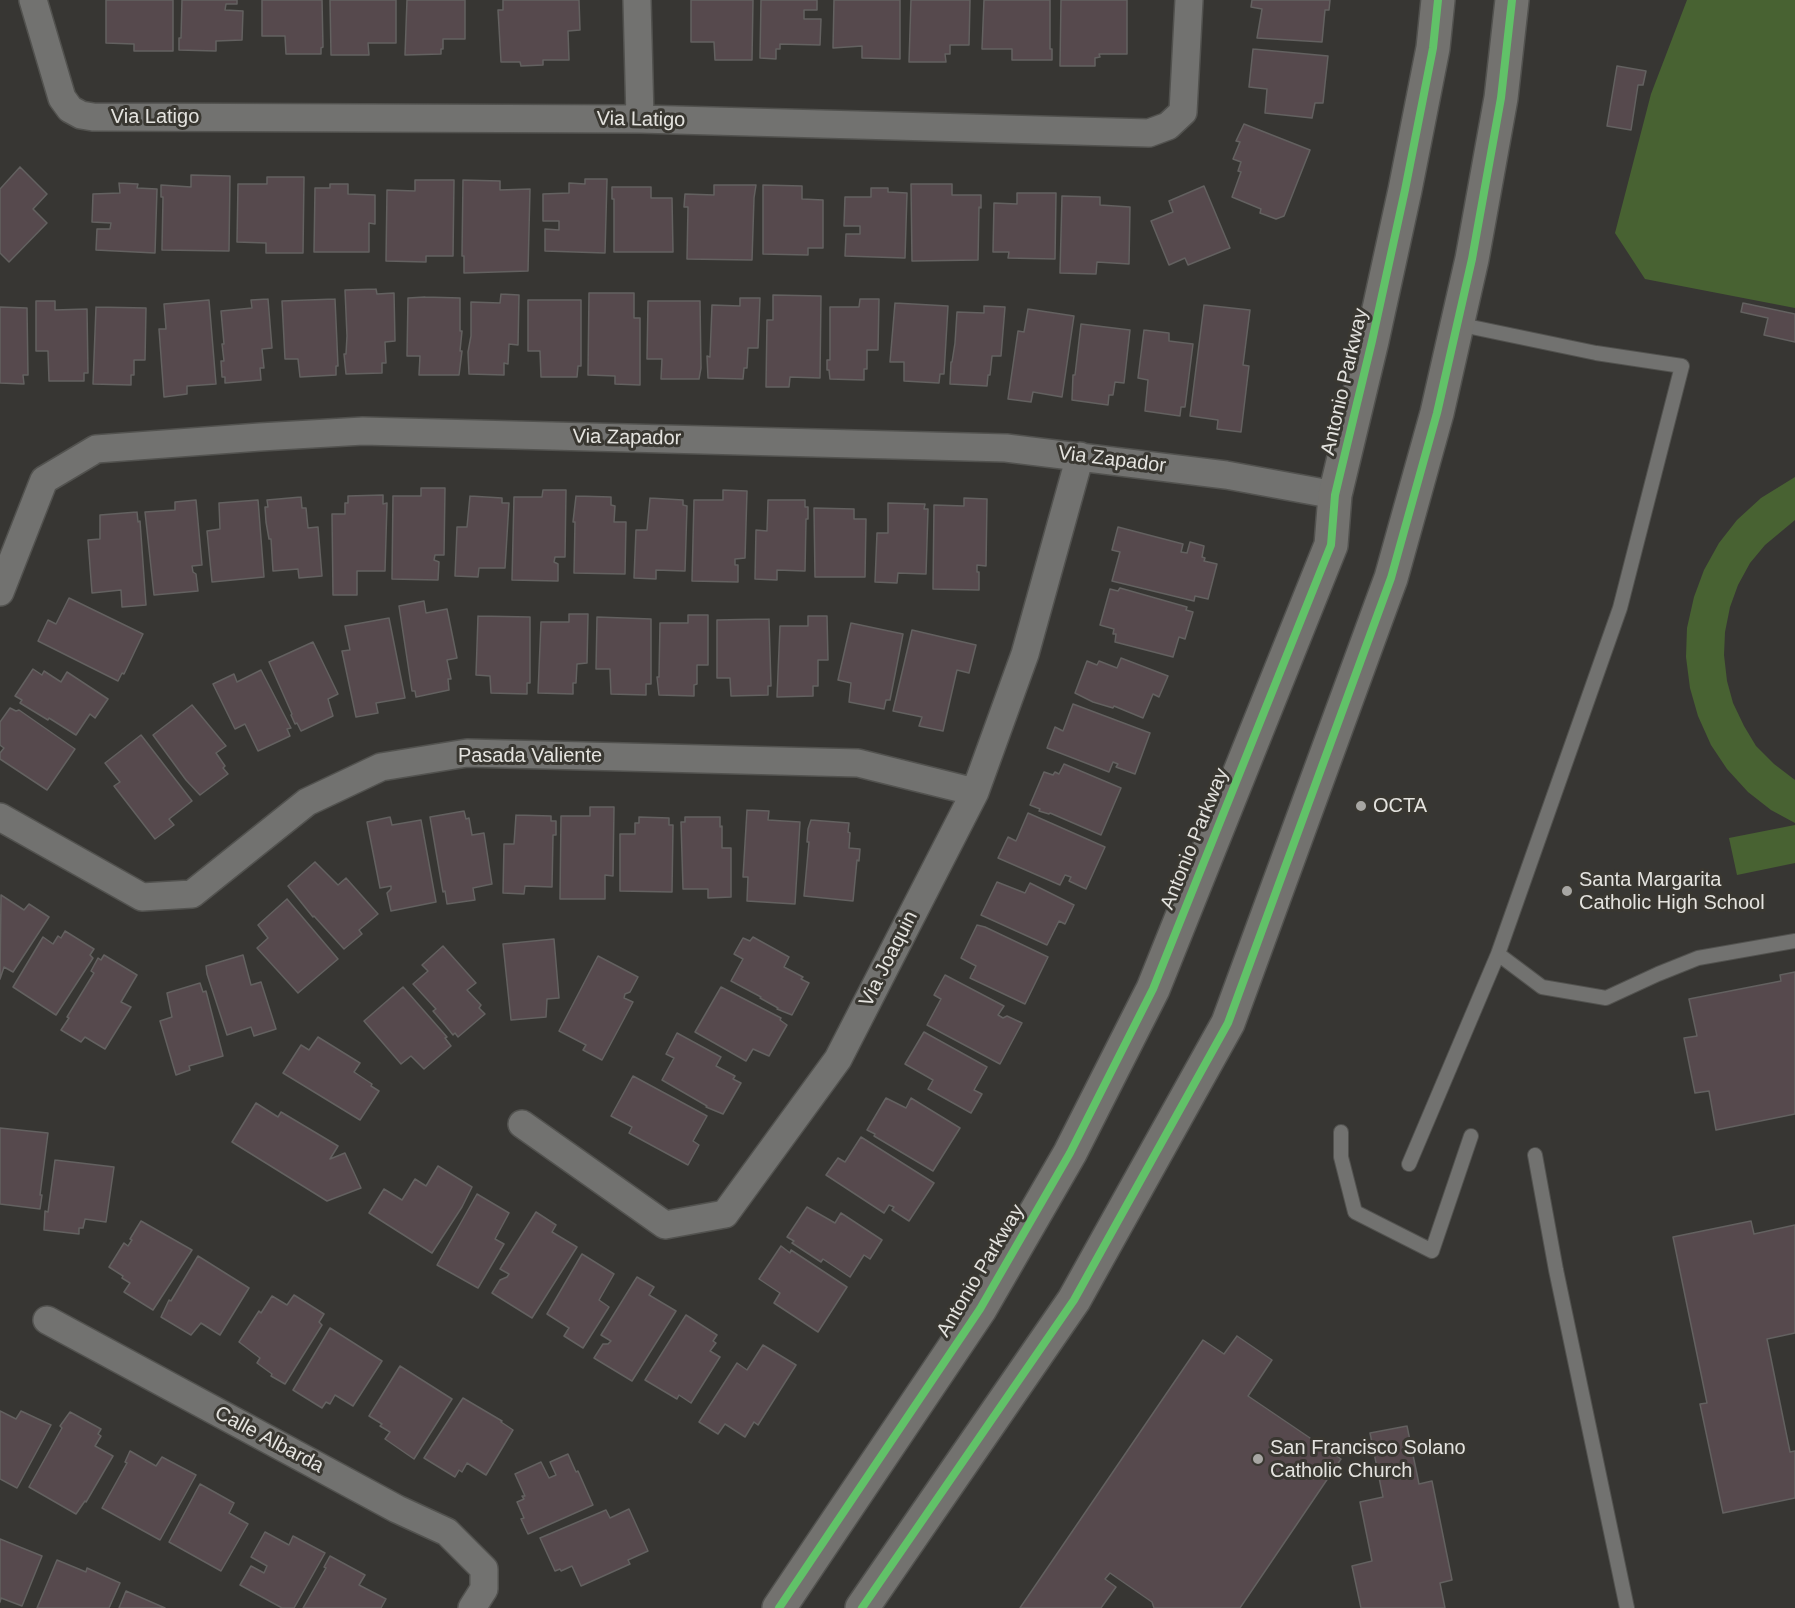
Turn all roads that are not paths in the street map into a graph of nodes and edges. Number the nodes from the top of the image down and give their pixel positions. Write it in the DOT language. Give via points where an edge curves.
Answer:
graph roads {
  1 [pos="33,0"];
  2 [pos="637,0"];
  3 [pos="1189,0"];
  4 [pos="1438,0"];
  5 [pos="1512,0"];
  6 [pos="640,119"];
  7 [pos="1457,324"];
  8 [pos="1080,456"];
  9 [pos="1335,495"];
  10 [pos="0,592"];
  11 [pos="975,792"];
  12 [pos="0,817"];
  13 [pos="1795,941"];
  14 [pos="1498,954"];
  15 [pos="522,1124"];
  16 [pos="1341,1132"];
  17 [pos="1471,1136"];
  18 [pos="1535,1155"];
  19 [pos="1409,1164"];
  20 [pos="47,1320"];
  21 [pos="472,1608"];
  22 [pos="779,1608"];
  23 [pos="862,1608"];
  24 [pos="1627,1608"];
  1 -- 6 [label="street, Via Latigo" via="62,98 81,115"];
  2 -- 6 [label="street"];
  3 -- 6 [label="street, Via Latigo" via="1183,112 1168,126 1149,133"];
  4 -- 9 [label="main road, Antonio Parkway" via="1433,48 1405,190"];
  5 -- 7 [label="main road" via="1502,98"];
  7 -- 14 [label="lane" via="1596,353 1682,366 1620,609"];
  7 -- 23 [label="main road" via="1391,578 1228,1023 1074,1300"];
  8 -- 9 [label="street, Via Zapador" via="1226,475"];
  8 -- 10 [label="street, Via Zapador" via="1006,448 363,431 96,449 44,480"];
  8 -- 11 [label="street, Via Joaquin" via="1025,654"];
  9 -- 22 [label="main road, Antonio Parkway" via="1331,545 1153,989 1070,1153 980,1309"];
  11 -- 12 [label="street, Pasada Valiente" via="858,764 467,753 381,767 307,802 192,894 142,897"];
  11 -- 15 [label="street, Via Joaquin" via="838,1059 725,1214 665,1225"];
  13 -- 14 [label="lane" via="1698,958 1606,998 1542,987"];
  14 -- 19 [label="lane"];
  16 -- 17 [label="lane" via="1341,1157 1355,1212 1432,1251"];
  18 -- 24 [label="lane"];
  20 -- 21 [label="street, Calle Albarda" via="397,1509 447,1532 484,1569 484,1589"];
}
